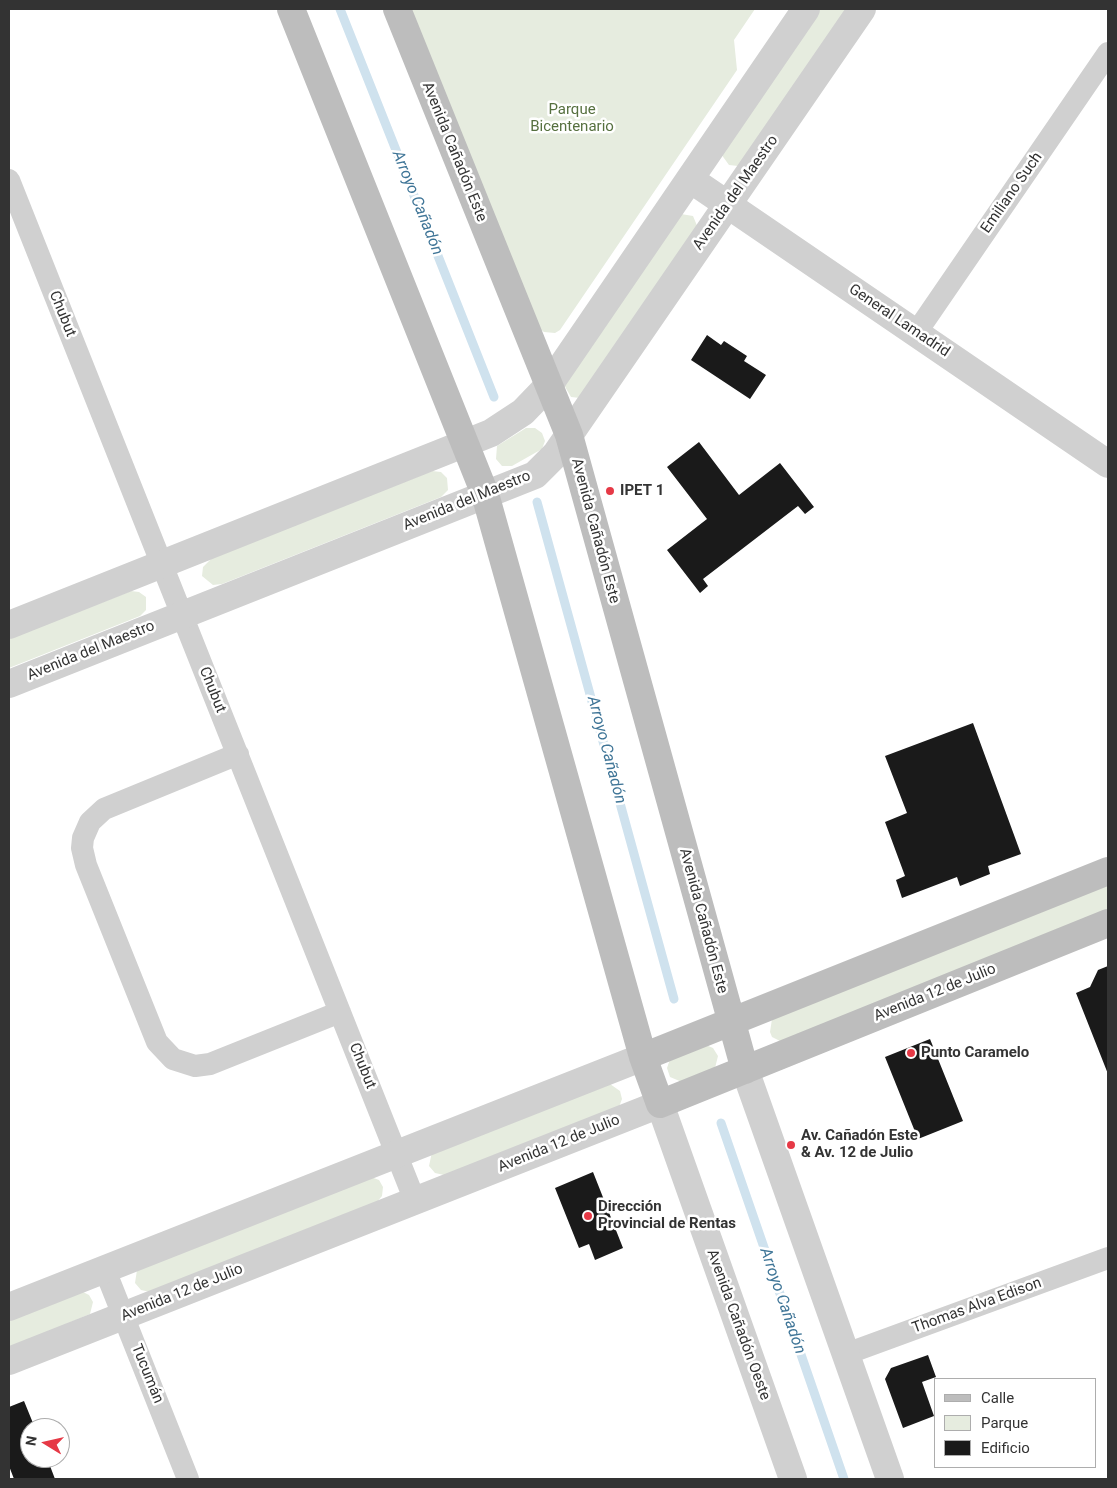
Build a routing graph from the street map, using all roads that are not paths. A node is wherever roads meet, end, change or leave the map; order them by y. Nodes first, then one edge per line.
1 (291, 9) edge
2 (397, 9) edge
3 (806, 9) edge
4 (862, 9) edge
5 (1108, 53) edge
6 (690, 179) junction
7 (9, 180) edge
8 (728, 205) junction
9 (916, 333) junction
10 (549, 385) junction
11 (569, 435) junction
12 (466, 443) junction
13 (1108, 464) edge
14 (484, 494) junction
15 (162, 564) junction
16 (182, 615) junction
17 (9, 625) edge
18 (9, 684) edge
19 (238, 754) junction
20 (1108, 871) edge
21 (1108, 923) edge
22 (340, 1012) junction
23 (731, 1022) junction
24 (643, 1057) junction
25 (745, 1070) junction
26 (660, 1104) junction
27 (397, 1154) junction
28 (415, 1200) junction
29 (1108, 1258) edge
30 (105, 1270) junction
31 (9, 1307) edge
32 (124, 1316) junction
33 (846, 1354) junction
34 (9, 1361) edge
35 (188, 1479) edge
36 (793, 1479) edge
37 (890, 1479) edge

1 - 12 main road
2 - 10 main road, Avenida Cañadón Este
3 - 6 street
4 - 8 street, Avenida del Maestro
5 - 9 street, Emiliano Such
6 - 8 street, General Lamadrid
6 - 10 street
7 - 15 street, Chubut
8 - 9 street, General Lamadrid
8 - 11 street, Avenida del Maestro
9 - 13 street, General Lamadrid
10 - 11 main road, Avenida Cañadón Este
10 - 12 street
11 - 14 street, Avenida del Maestro
11 - 23 main road, Avenida Cañadón Este
12 - 14 main road
12 - 15 street
14 - 16 street, Avenida del Maestro
14 - 24 main road
15 - 16 street, Chubut
15 - 17 street
16 - 18 street, Avenida del Maestro
16 - 19 street, Chubut
19 - 22 street, Chubut
19 - 22 street
20 - 23 main road
21 - 25 main road, Avenida 12 de Julio
22 - 27 street, Chubut
23 - 24 main road
23 - 25 main road, Avenida Cañadón Este
24 - 26 main road, Avenida Cañadón Oeste
24 - 27 street
25 - 26 main road, Avenida 12 de Julio
25 - 33 street
26 - 28 street, Avenida 12 de Julio
26 - 36 street, Avenida Cañadón Oeste
27 - 28 street, Chubut
27 - 30 street
28 - 32 street, Avenida 12 de Julio
29 - 33 street, Thomas Alva Edison
30 - 31 street
30 - 32 street, Tucumán
32 - 34 street, Avenida 12 de Julio
32 - 35 street, Tucumán
33 - 37 street

